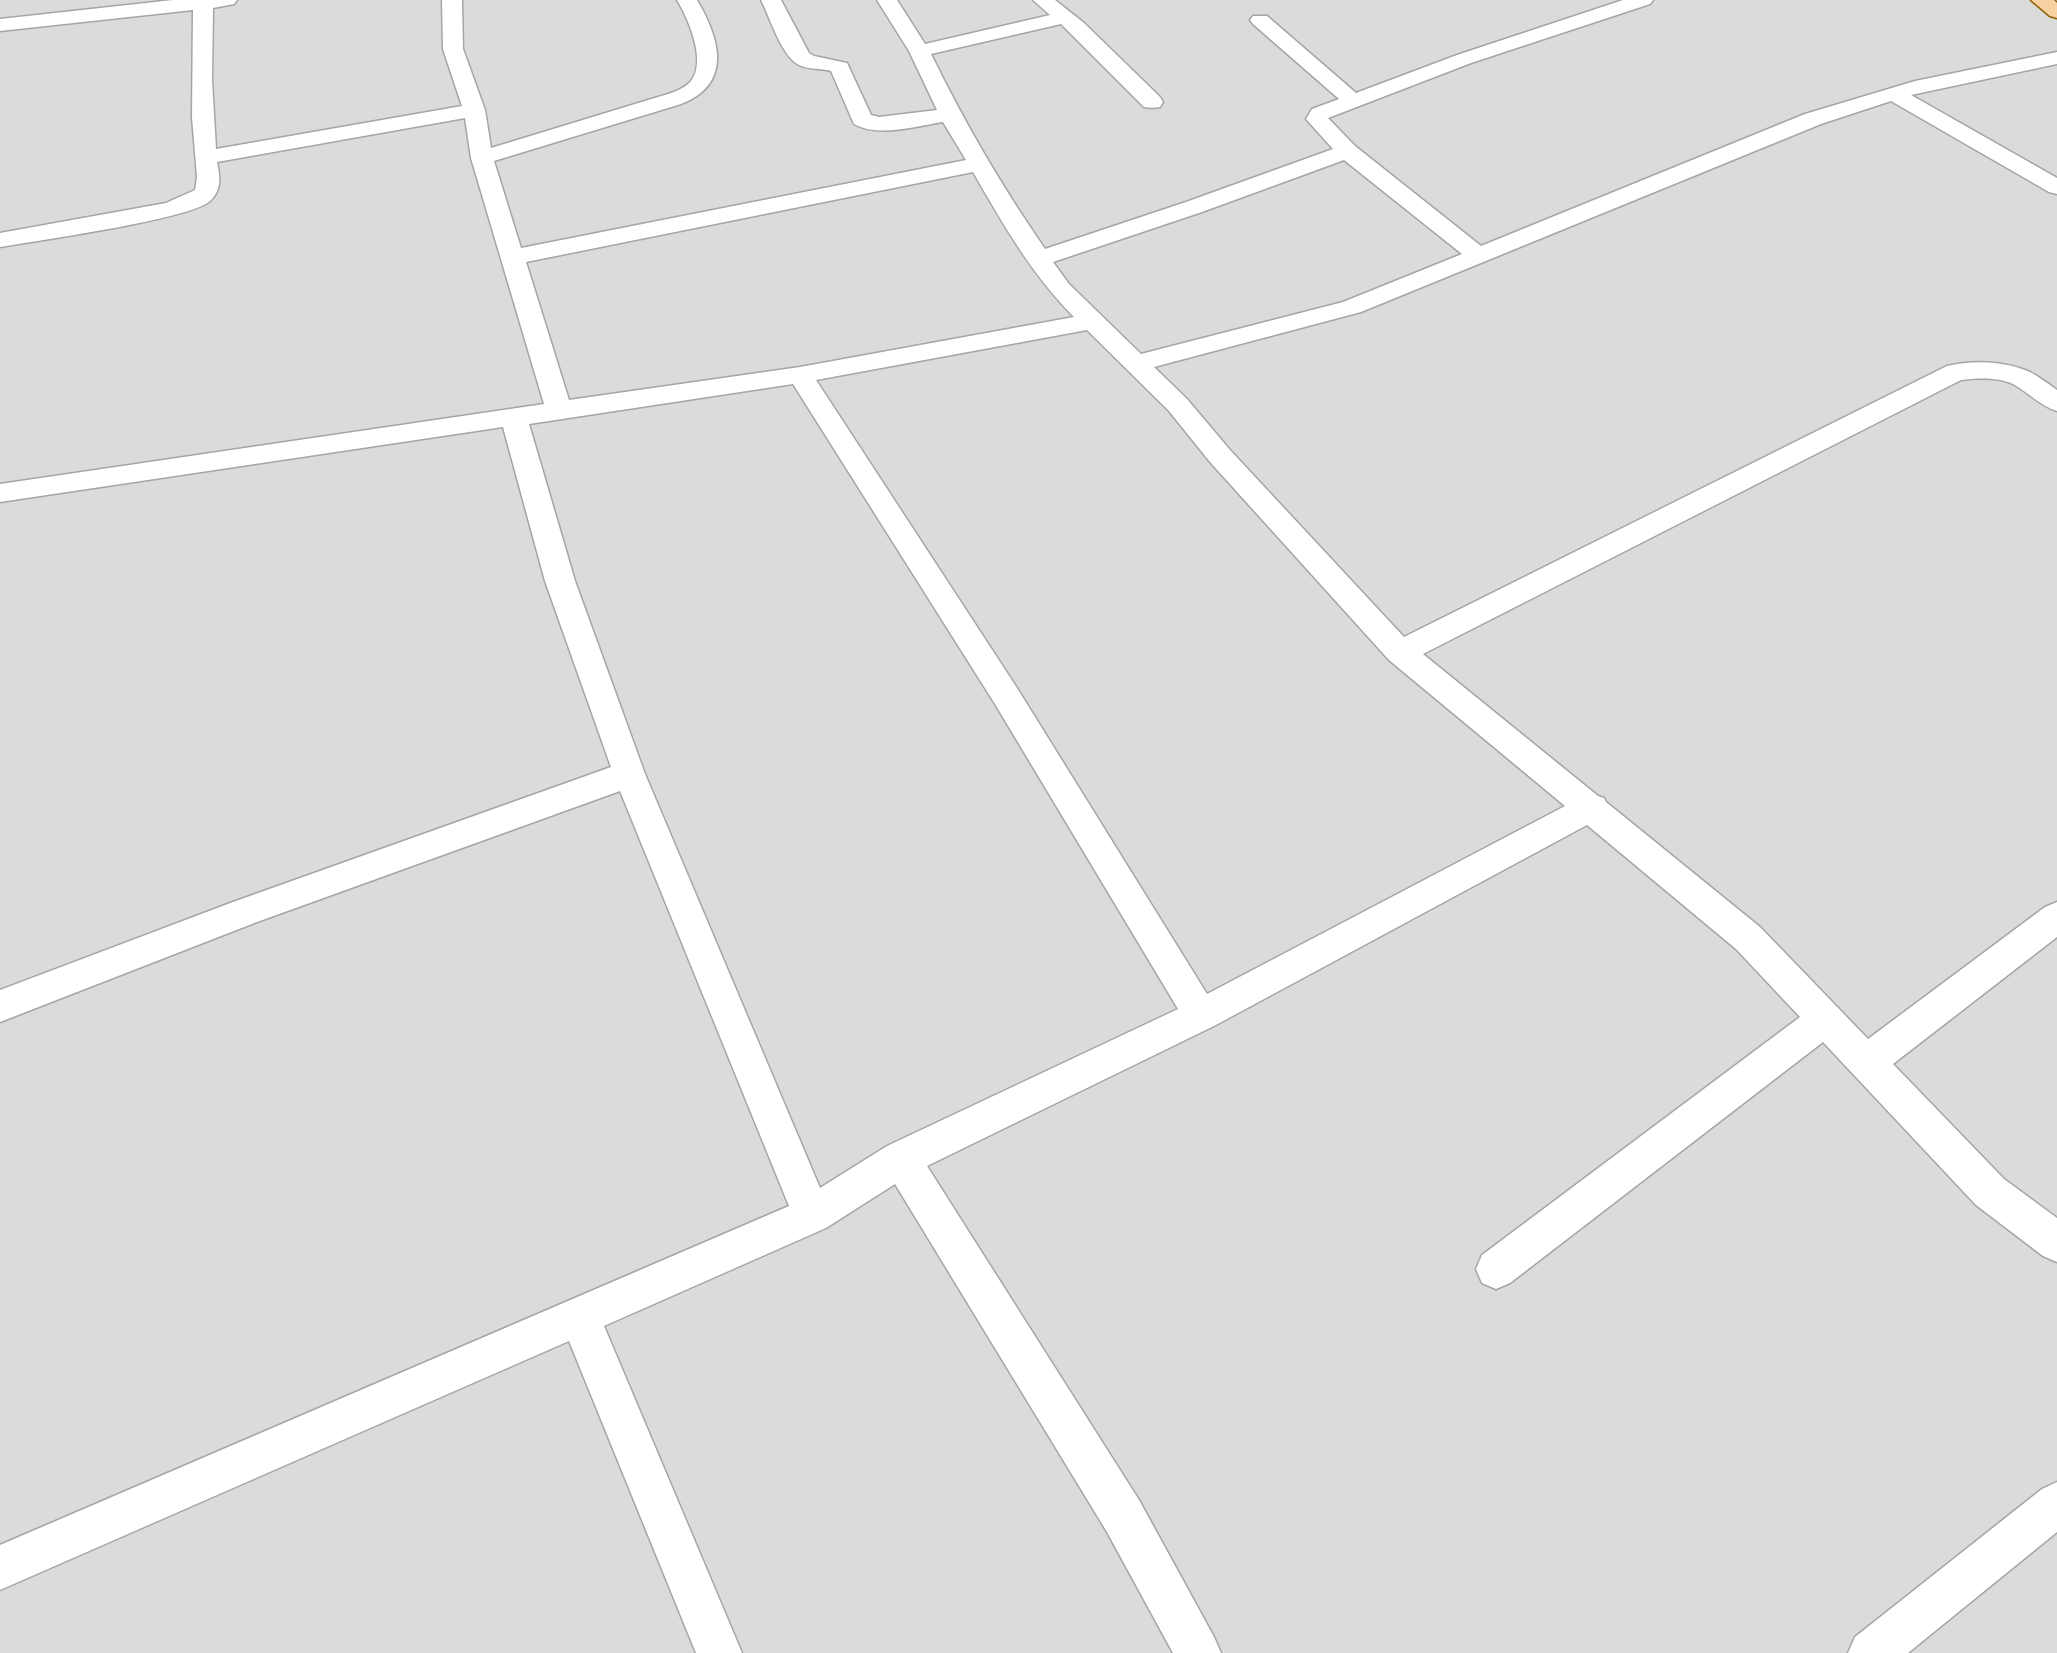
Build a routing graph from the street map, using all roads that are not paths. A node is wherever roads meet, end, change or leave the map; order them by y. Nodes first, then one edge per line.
1 (227, 0) edge
2 (452, 0) edge
3 (687, 0) edge
4 (771, 0) edge
5 (887, 0) edge
6 (1043, 0) edge
7 (1643, 0) edge
8 (2041, 0) edge
9 (203, 4) junction
10 (1601, 5) edge
11 (2057, 12) edge
12 (1063, 18) junction
13 (1260, 20) dead end
14 (0, 25) edge
15 (919, 51) junction
16 (2057, 58) edge
17 (1892, 93) junction
18 (1353, 101) junction
19 (1152, 102) dead end
20 (474, 110) junction
21 (950, 115) junction
22 (1347, 151) junction
23 (206, 158) junction
24 (482, 158) junction
25 (978, 164) junction
26 (2057, 187) edge
27 (0, 240) edge
28 (1478, 255) junction
29 (514, 257) junction
30 (1038, 259) junction
31 (1092, 321) junction
32 (1138, 363) junction
33 (800, 375) junction
34 (2057, 402) edge
35 (559, 410) junction
36 (514, 418) junction
37 (0, 493) edge
38 (1400, 652) junction
39 (629, 774) junction
40 (1592, 807) junction
41 (2057, 917) edge
42 (0, 1006) edge
43 (1201, 1015) junction
44 (1826, 1018) junction
45 (1868, 1062) junction
46 (901, 1159) junction
47 (812, 1215) junction
48 (2057, 1242) edge
49 (1496, 1269) dead end
50 (579, 1316) junction
51 (2057, 1504) edge
52 (0, 1568) edge
53 (719, 1653) edge
54 (1198, 1653) edge
55 (1871, 1653) edge

1 - 9 street
2 - 20 street
3 - 24 street
4 - 21 street
5 - 15 street
6 - 12 street
7 - 10 street
8 - 11 main road
9 - 14 street
9 - 23 street
10 - 18 street
12 - 15 street
12 - 19 street
13 - 18 street
15 - 21 street
16 - 17 street
17 - 26 street
17 - 28 street
18 - 22 street
20 - 23 street
20 - 24 street
21 - 25 street
22 - 28 street
22 - 30 street
23 - 27 street
24 - 29 street
25 - 29 street
25 - 30 street
28 - 32 street
29 - 35 street
30 - 31 street
31 - 32 street
31 - 33 street
32 - 38 street
33 - 35 street
33 - 43 street
34 - 38 street
35 - 36 street
36 - 37 street
36 - 39 street
38 - 40 street
39 - 42 street
39 - 47 street
40 - 43 street
40 - 44 street
41 - 45 street
43 - 46 street
44 - 45 street
44 - 49 street
45 - 48 street
46 - 47 street
46 - 54 street
47 - 50 street
50 - 52 street
50 - 53 street
51 - 55 street

